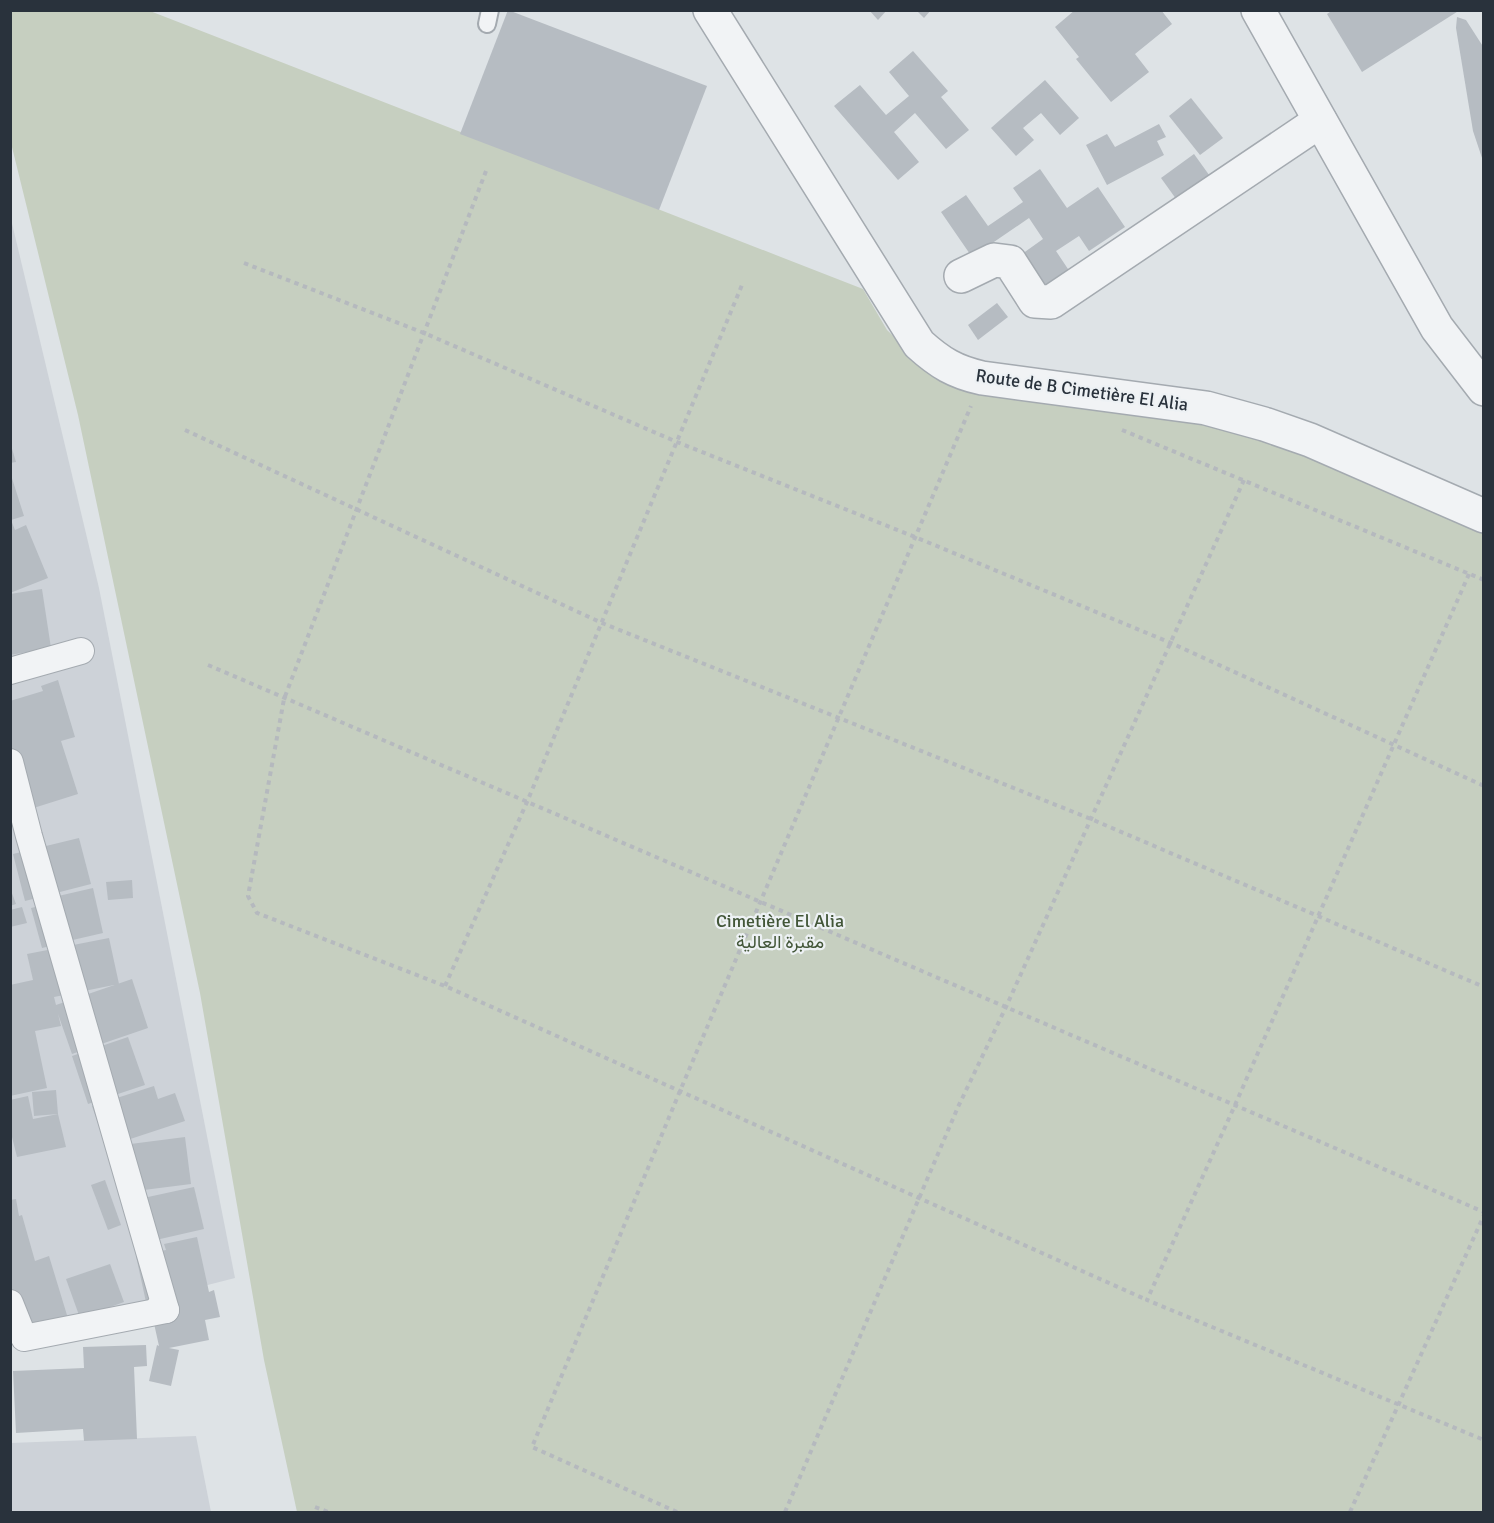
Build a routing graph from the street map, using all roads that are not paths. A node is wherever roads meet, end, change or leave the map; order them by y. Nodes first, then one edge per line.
1 (710, 10) edge
2 (1258, 10) edge
3 (1320, 121) junction
4 (961, 276) dead end
5 (1484, 389) edge
6 (1484, 516) edge
7 (81, 651) dead end
8 (10, 671) edge
9 (10, 762) edge
10 (20, 839) edge
11 (10, 1303) edge

1 - 6 street, Route de B Cimetière El Alia
2 - 3 street
3 - 4 street
3 - 5 street
7 - 8 street
9 - 10 street
10 - 11 street

